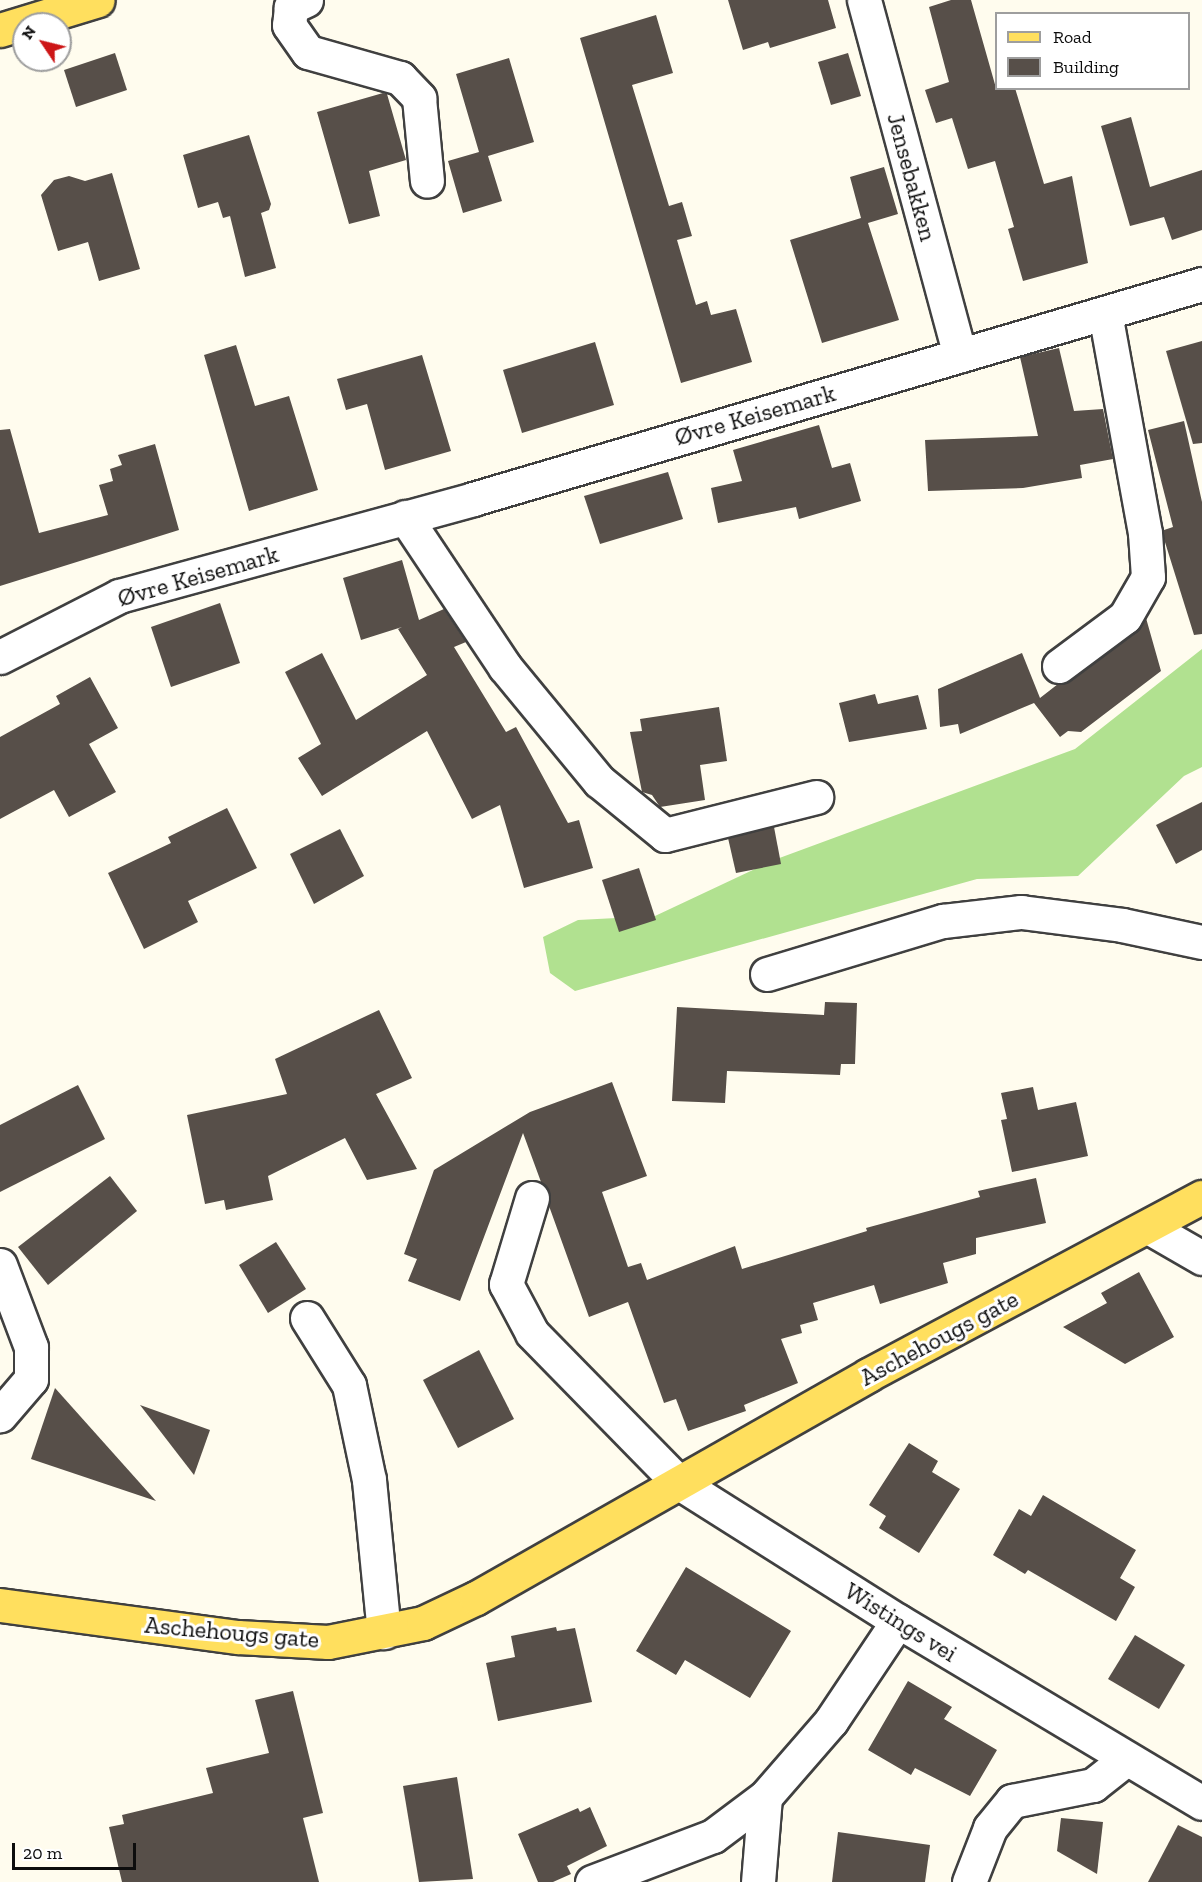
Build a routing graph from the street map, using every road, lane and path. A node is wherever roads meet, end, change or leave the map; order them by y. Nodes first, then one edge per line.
1 (98, 0) edge
2 (306, 0) edge
3 (864, 0) edge
4 (0, 30) edge
5 (427, 181) dead end
6 (1202, 284) edge
7 (1104, 313) junction
8 (960, 355) junction
9 (405, 517) junction
10 (0, 657) edge
11 (1059, 666) dead end
12 (816, 797) dead end
13 (1202, 942) edge
14 (767, 974) dead end
15 (1202, 1197) edge
16 (532, 1198) dead end
17 (1150, 1228) junction
18 (1202, 1258) edge
19 (0, 1265) edge
20 (307, 1318) dead end
21 (0, 1415) edge
22 (678, 1482) junction
23 (0, 1605) edge
24 (898, 1621) junction
25 (384, 1632) junction
26 (1126, 1760) junction
27 (765, 1797) junction
28 (1202, 1803) edge
29 (592, 1882) edge
30 (758, 1882) edge
31 (969, 1882) edge

1 - 4 main road
2 - 5 street
3 - 8 street, Jensebakken
6 - 7 street, Øvre Keisemark
7 - 8 street, Øvre Keisemark
7 - 11 street
8 - 9 street, Øvre Keisemark
9 - 10 street, Øvre Keisemark
9 - 12 street
13 - 14 street
15 - 17 main road, Aschehougs gate
16 - 22 street
17 - 18 street
17 - 22 main road, Aschehougs gate
19 - 21 street
20 - 25 street
22 - 24 street, Wistings vei
22 - 25 main road, Aschehougs gate
23 - 25 main road, Aschehougs gate
24 - 26 street, Wistings vei
24 - 27 street
26 - 28 street, Wistings vei
26 - 31 street
27 - 29 street
27 - 30 street

